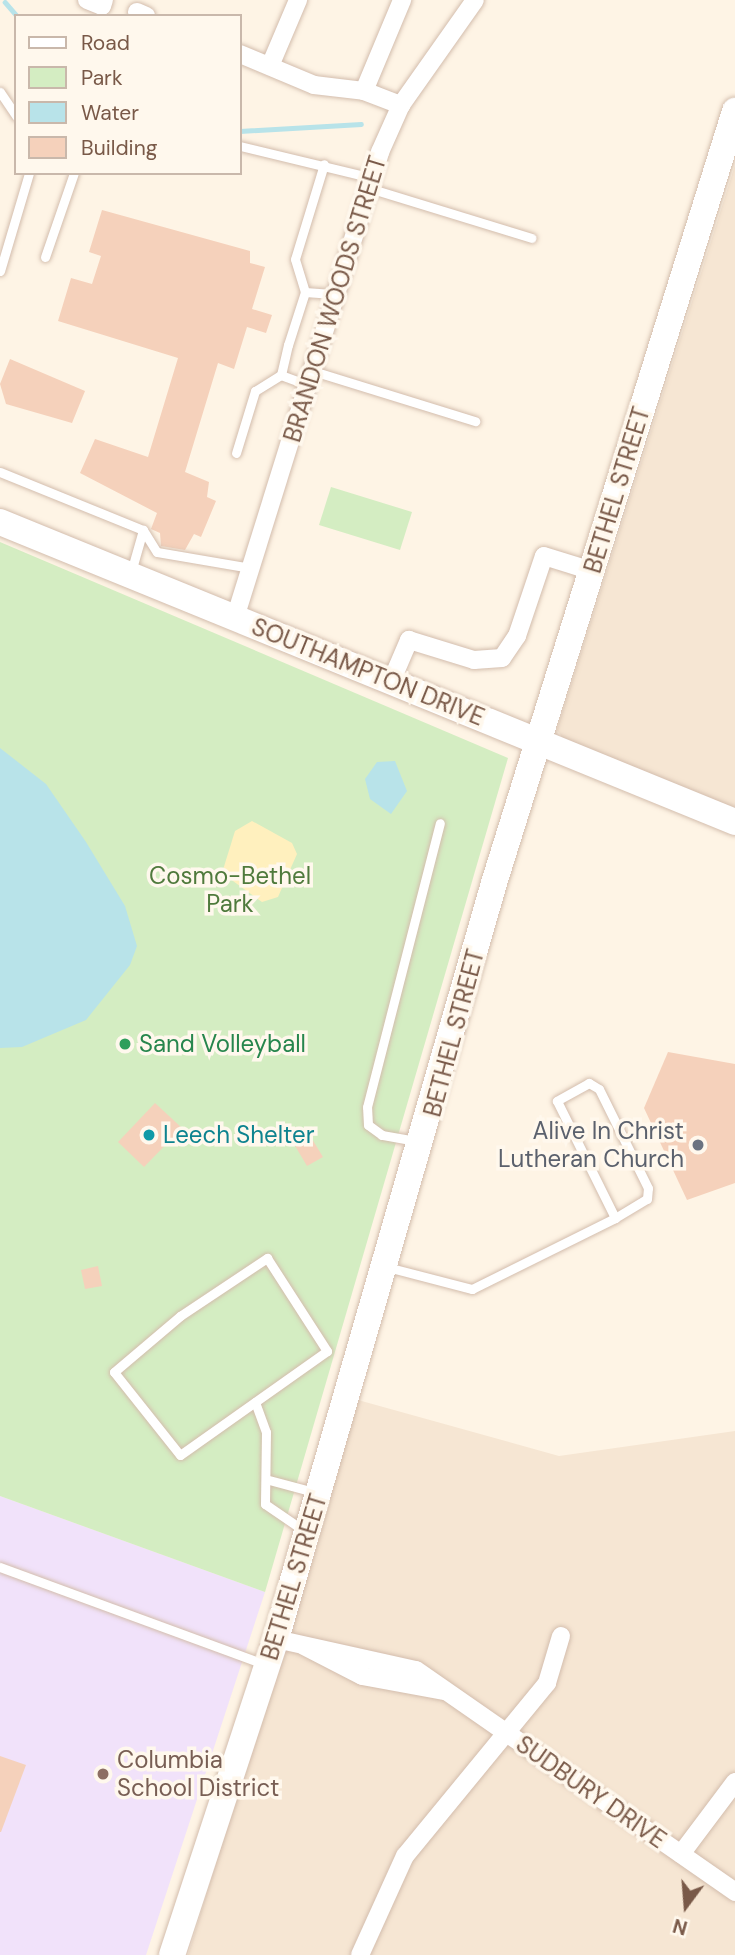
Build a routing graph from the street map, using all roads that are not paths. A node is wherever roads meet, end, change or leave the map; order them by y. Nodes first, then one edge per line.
1 (87, 0) edge
2 (104, 0) edge
3 (298, 0) edge
4 (402, 0) edge
5 (475, 0) edge
6 (242, 55) edge
7 (270, 66) junction
8 (364, 91) junction
9 (0, 92) edge
10 (401, 105) junction
11 (735, 112) edge
12 (14, 114) edge
13 (242, 146) edge
14 (324, 164) junction
15 (28, 175) edge
16 (73, 175) edge
17 (371, 183) junction
18 (532, 238) dead end
19 (44, 257) dead end
20 (0, 271) edge
21 (305, 292) junction
22 (336, 294) junction
23 (281, 375) junction
24 (310, 378) junction
25 (475, 422) dead end
26 (236, 453) dead end
27 (0, 471) edge
28 (0, 522) edge
29 (144, 530) junction
30 (251, 568) junction
31 (592, 571) junction
32 (130, 575) junction
33 (235, 618) junction
34 (391, 682) junction
35 (540, 743) junction
36 (735, 822) edge
37 (440, 823) dead end
38 (424, 1142) junction
39 (615, 1218) junction
40 (386, 1266) junction
41 (255, 1402) junction
42 (269, 1480) junction
43 (319, 1493) junction
44 (307, 1534) junction
45 (0, 1567) edge
46 (561, 1636) dead end
47 (276, 1639) junction
48 (267, 1665) junction
49 (509, 1734) junction
50 (735, 1782) edge
51 (681, 1854) junction
52 (735, 1892) edge
53 (172, 1955) edge
54 (360, 1955) edge

1 - 2 street
3 - 7 street
4 - 8 street
5 - 10 street, BRANDON WOODS STREET
6 - 7 street
7 - 8 street
8 - 10 street
9 - 12 lane
10 - 17 street, BRANDON WOODS STREET
11 - 31 street, BETHEL STREET
13 - 14 lane
14 - 17 lane
14 - 21 lane
15 - 20 lane
16 - 19 lane
17 - 18 lane
17 - 22 street, BRANDON WOODS STREET
21 - 22 lane
21 - 23 lane
22 - 24 street, BRANDON WOODS STREET
23 - 24 lane
23 - 26 lane
24 - 25 lane
24 - 30 street, BRANDON WOODS STREET
27 - 29 lane
28 - 32 street, SOUTHAMPTON DRIVE
29 - 30 lane
29 - 32 lane
30 - 33 street, BRANDON WOODS STREET
31 - 34 street
31 - 35 street, BETHEL STREET
32 - 33 street, SOUTHAMPTON DRIVE
33 - 34 street, SOUTHAMPTON DRIVE
34 - 35 street, SOUTHAMPTON DRIVE
35 - 36 street, SOUTHAMPTON DRIVE
35 - 38 street, BETHEL STREET
37 - 38 lane
38 - 40 street, BETHEL STREET
39 - 39 lane
39 - 40 lane
40 - 43 street, BETHEL STREET
41 - 41 lane
41 - 42 lane
42 - 43 lane
42 - 44 lane
43 - 44 street, BETHEL STREET
44 - 47 street, BETHEL STREET
45 - 48 lane
46 - 49 street
47 - 48 street, BETHEL STREET
47 - 49 street, SUDBURY DRIVE
48 - 53 street, BETHEL STREET
49 - 51 street, SUDBURY DRIVE
49 - 54 street
50 - 51 street
51 - 52 street, SUDBURY DRIVE

